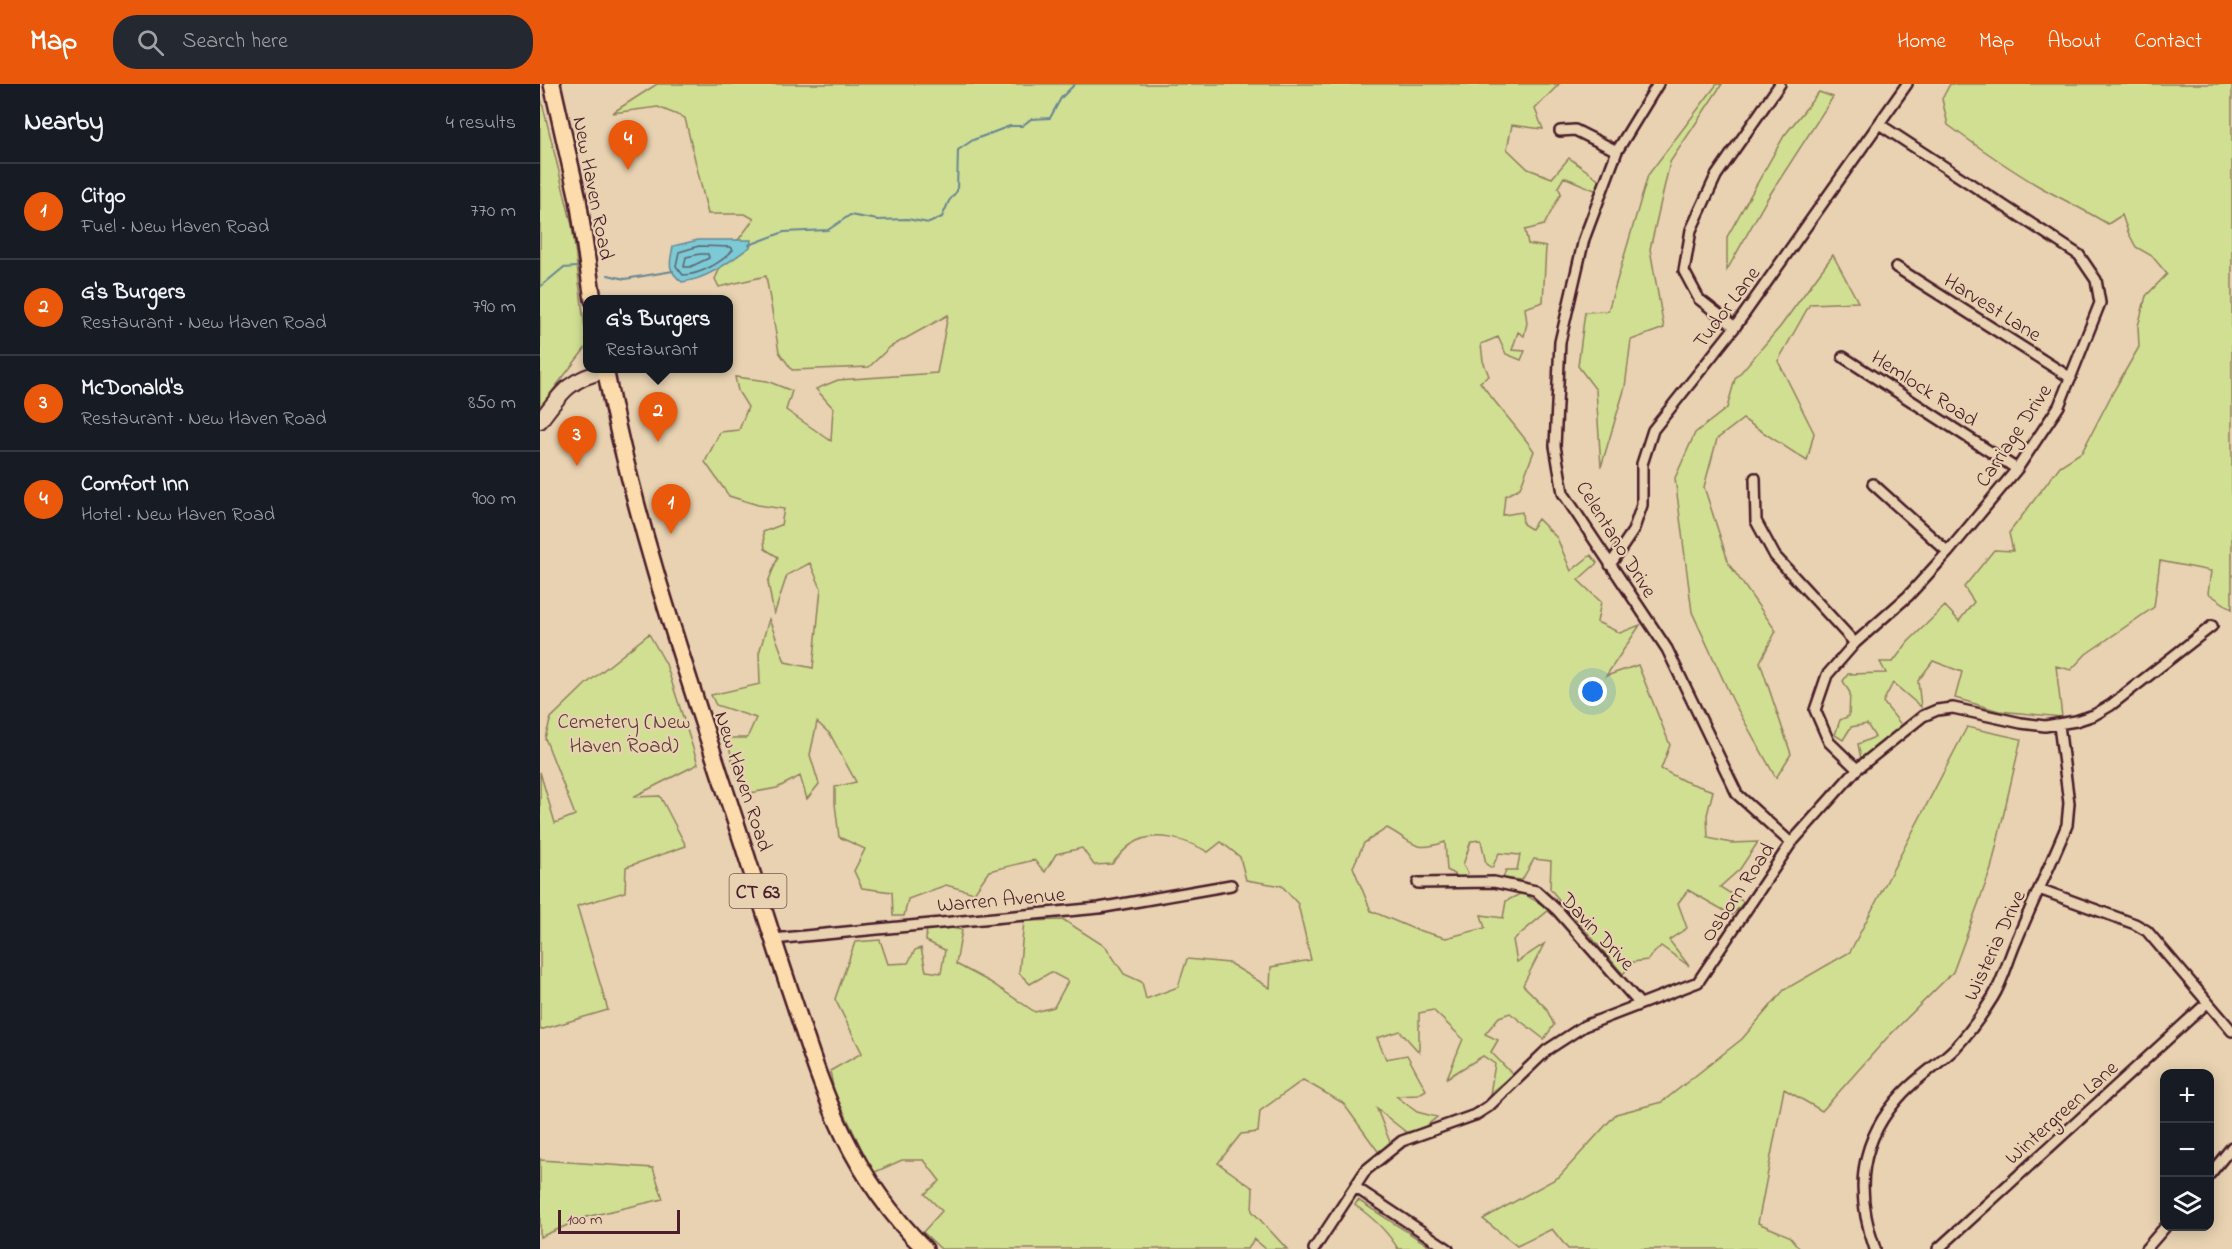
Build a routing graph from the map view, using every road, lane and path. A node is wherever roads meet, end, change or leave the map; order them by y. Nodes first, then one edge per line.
1 (552, 84) edge
2 (1658, 84) edge
3 (1780, 84) edge
4 (1907, 84) edge
5 (1878, 124) junction
6 (1560, 132) dead end
7 (1617, 151) junction
8 (1896, 267) dead end
9 (592, 295) edge
10 (1735, 327) junction
11 (1843, 357) dead end
12 (594, 373) edge
13 (606, 373) edge
14 (2071, 378) junction
15 (540, 422) edge
16 (2018, 469) junction
17 (1755, 478) dead end
18 (1873, 484) dead end
19 (1948, 552) junction
20 (1610, 565) junction
21 (2212, 626) dead end
22 (1855, 643) junction
23 (2059, 725) junction
24 (1857, 769) junction
25 (1791, 843) junction
26 (1418, 883) dead end
27 (1231, 885) dead end
28 (2039, 890) junction
29 (773, 939) junction
30 (2207, 1003) junction
31 (1640, 1004) junction
32 (2232, 1031) edge
33 (2232, 1147) edge
34 (2214, 1169) edge
35 (1355, 1187) junction
36 (2162, 1231) edge
37 (925, 1249) edge
38 (1314, 1249) edge
39 (1448, 1249) edge
40 (1875, 1249) edge
41 (1938, 1249) edge
42 (2146, 1249) edge

1 - 9 main road, New Haven Road
2 - 7 street, Celentano Drive
3 - 10 street
4 - 5 street, Tudor Lane
5 - 10 street, Tudor Lane
5 - 14 street, Carriage Drive
6 - 7 street
7 - 20 street, Celentano Drive
8 - 14 street, Harvest Lane
10 - 20 street, Tudor Lane
11 - 16 street, Hemlock Road
12 - 15 street
13 - 29 main road, New Haven Road / CT 63
14 - 16 street, Carriage Drive
16 - 19 street, Carriage Drive
17 - 22 street
18 - 19 street
19 - 22 street, Carriage Drive
20 - 25 street, Celentano Drive
21 - 23 street, Osborn Road
22 - 24 street, Carriage Drive
23 - 24 street, Osborn Road
23 - 28 street, Wisteria Drive
24 - 25 street, Osborn Road
25 - 31 street, Osborn Road
26 - 31 street, Davin Drive
27 - 29 street, Warren Avenue
28 - 30 street
28 - 40 street, Wisteria Drive
29 - 37 main road, New Haven Road / CT 63
30 - 32 street
30 - 41 street, Wintergreen Lane
31 - 35 street, Osborn Road
33 - 34 street
35 - 38 street, Osborn Road
35 - 39 street
36 - 42 street

